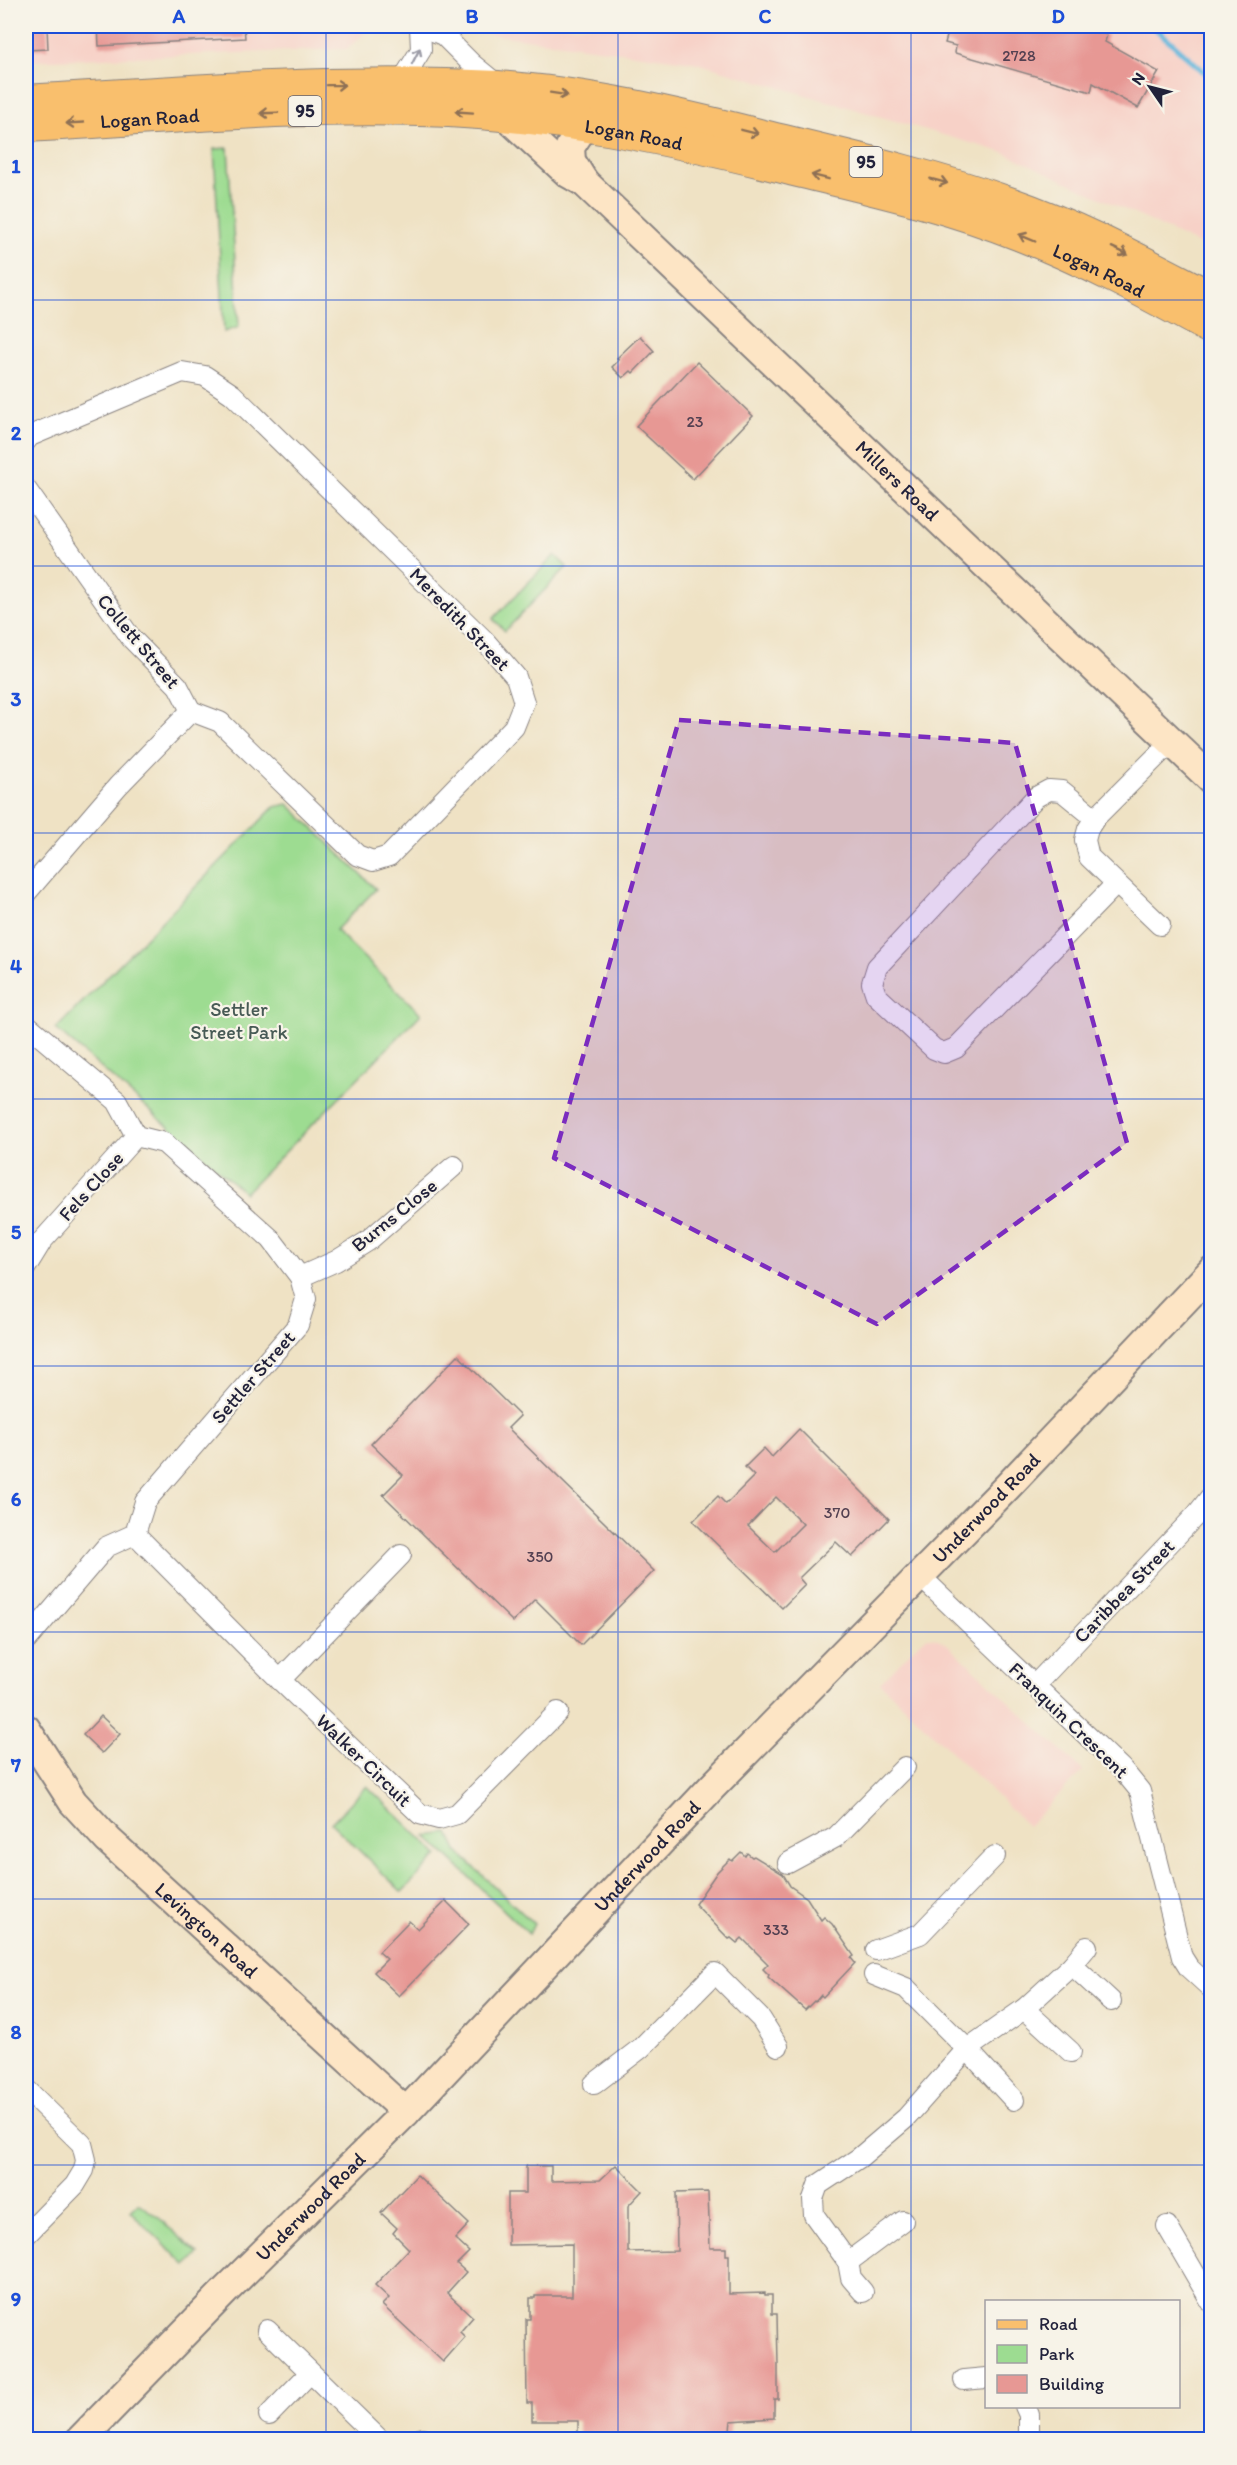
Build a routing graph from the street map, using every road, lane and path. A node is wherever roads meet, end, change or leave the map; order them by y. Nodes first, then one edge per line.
1 (421, 26) edge
2 (400, 84) junction
3 (26, 101) edge
4 (502, 101) junction
5 (585, 124) junction
6 (26, 126) edge
7 (584, 182) junction
8 (1212, 298) edge
9 (1212, 329) edge
10 (26, 441) edge
11 (26, 489) edge
12 (191, 711) junction
13 (1172, 741) junction
14 (1212, 780) edge
15 (1095, 818) junction
16 (1116, 884) junction
17 (26, 893) edge
18 (1160, 925) dead end
19 (26, 1024) edge
20 (136, 1136) junction
21 (454, 1166) dead end
22 (26, 1267) edge
23 (1212, 1271) edge
24 (300, 1277) junction
25 (1212, 1495) edge
26 (135, 1534) junction
27 (401, 1555) dead end
28 (920, 1576) junction
29 (26, 1641) edge
30 (280, 1680) junction
31 (1035, 1685) junction
32 (558, 1712) dead end
33 (26, 1729) edge
34 (905, 1767) dead end
35 (995, 1856) dead end
36 (789, 1863) dead end
37 (1087, 1947) dead end
38 (876, 1950) dead end
39 (1072, 1965) junction
40 (874, 1975) dead end
41 (1212, 1989) edge
42 (1111, 2001) dead end
43 (1024, 2009) junction
44 (778, 2046) dead end
45 (967, 2049) junction
46 (1071, 2052) dead end
47 (594, 2084) dead end
48 (26, 2089) edge
49 (1014, 2100) dead end
50 (406, 2112) junction
51 (903, 2221) dead end
52 (1167, 2226) dead end
53 (26, 2235) edge
54 (848, 2262) junction
55 (863, 2292) dead end
56 (1212, 2303) edge
57 (267, 2330) dead end
58 (310, 2373) junction
59 (985, 2378) edge
60 (964, 2380) dead end
61 (1026, 2408) edge
62 (268, 2415) dead end
63 (80, 2439) edge
64 (380, 2439) edge
65 (1029, 2439) edge

2 -> 1 street
1 - 4 street
3 -> 2 main road, Logan Road / 95
2 - 4 main road, Logan Road / 95
4 - 5 main road, Logan Road / 95
4 -> 6 main road, Logan Road / 95
4 - 7 main road, Millers Road
4 -> 8 main road, Logan Road / 95
5 - 7 main road, Millers Road
9 -> 5 main road, Logan Road / 95
7 - 13 main road, Millers Road
10 - 12 street, Meredith Street
11 - 12 street, Collett Street
12 - 17 street
13 - 14 main road, Millers Road
13 - 15 street
15 - 16 street
15 - 16 street
16 - 18 street
19 - 20 street
20 - 22 street, Fels Close
20 - 24 street, Settler Street
21 - 24 street, Burns Close
23 - 28 main road, Underwood Road
24 - 26 street, Settler Street
25 - 31 street, Caribbea Street
26 - 29 street
26 - 30 street, Walker Circuit
27 - 30 street
28 - 31 street, Franquin Crescent
28 - 50 main road, Underwood Road
30 - 32 street, Walker Circuit
31 - 41 street, Franquin Crescent
33 - 50 main road, Levington Road
34 - 36 street
35 - 38 street
37 - 39 street
39 - 42 street
39 - 43 street
40 - 45 street
43 - 45 street
43 - 46 street
44 - 47 street
45 - 49 street
45 - 54 street
48 - 53 street
50 - 63 main road, Underwood Road
51 - 54 street
52 - 56 street
54 - 55 street
57 - 58 street
58 - 62 street
58 - 64 street
59 - 60 street
61 - 65 street

